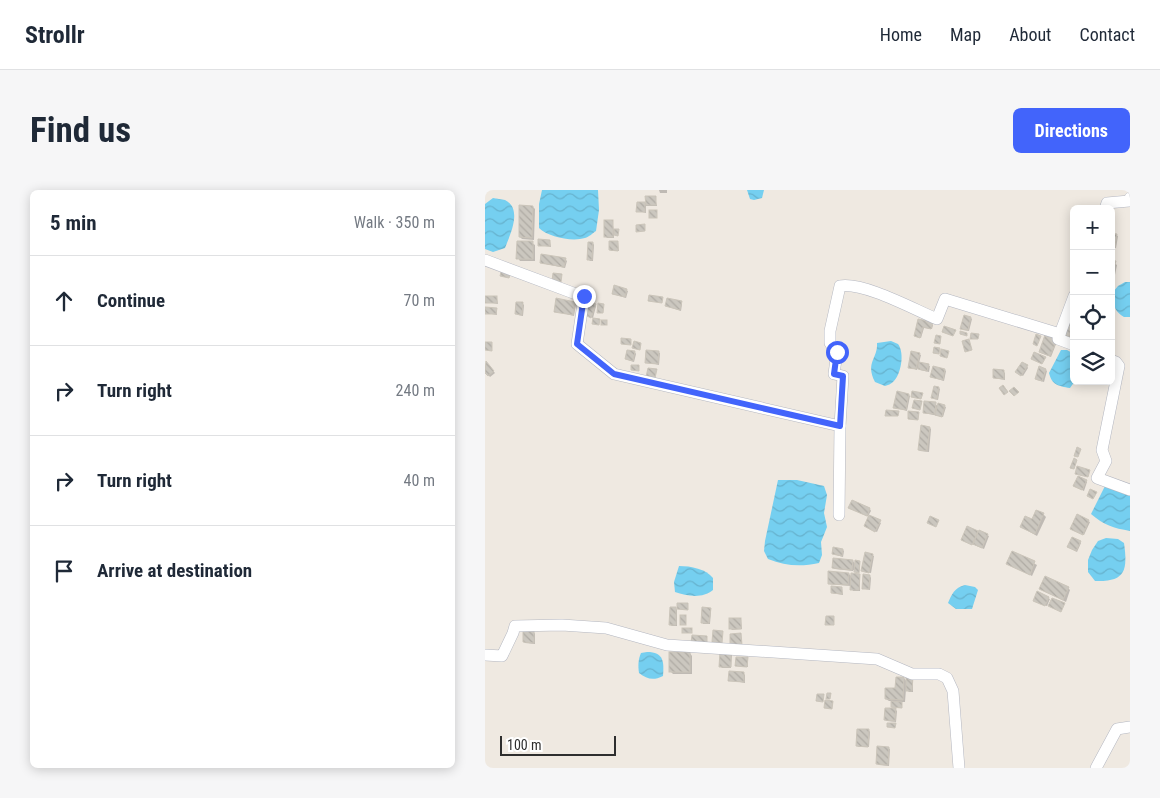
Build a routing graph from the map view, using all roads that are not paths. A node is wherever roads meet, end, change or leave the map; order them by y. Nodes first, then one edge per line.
1 (1130, 198) edge
2 (1106, 205) edge
3 (485, 260) edge
4 (1070, 307) edge
5 (1060, 334) junction
6 (1070, 344) edge
7 (1115, 362) edge
8 (840, 426) junction
9 (1130, 490) edge
10 (839, 515) dead end
11 (485, 655) edge
12 (1130, 726) edge
13 (959, 768) edge
14 (1096, 768) edge

1 - 2 street
3 - 8 street
4 - 5 street
5 - 6 street
5 - 8 street
7 - 9 street
8 - 10 street
11 - 13 street
12 - 14 street

